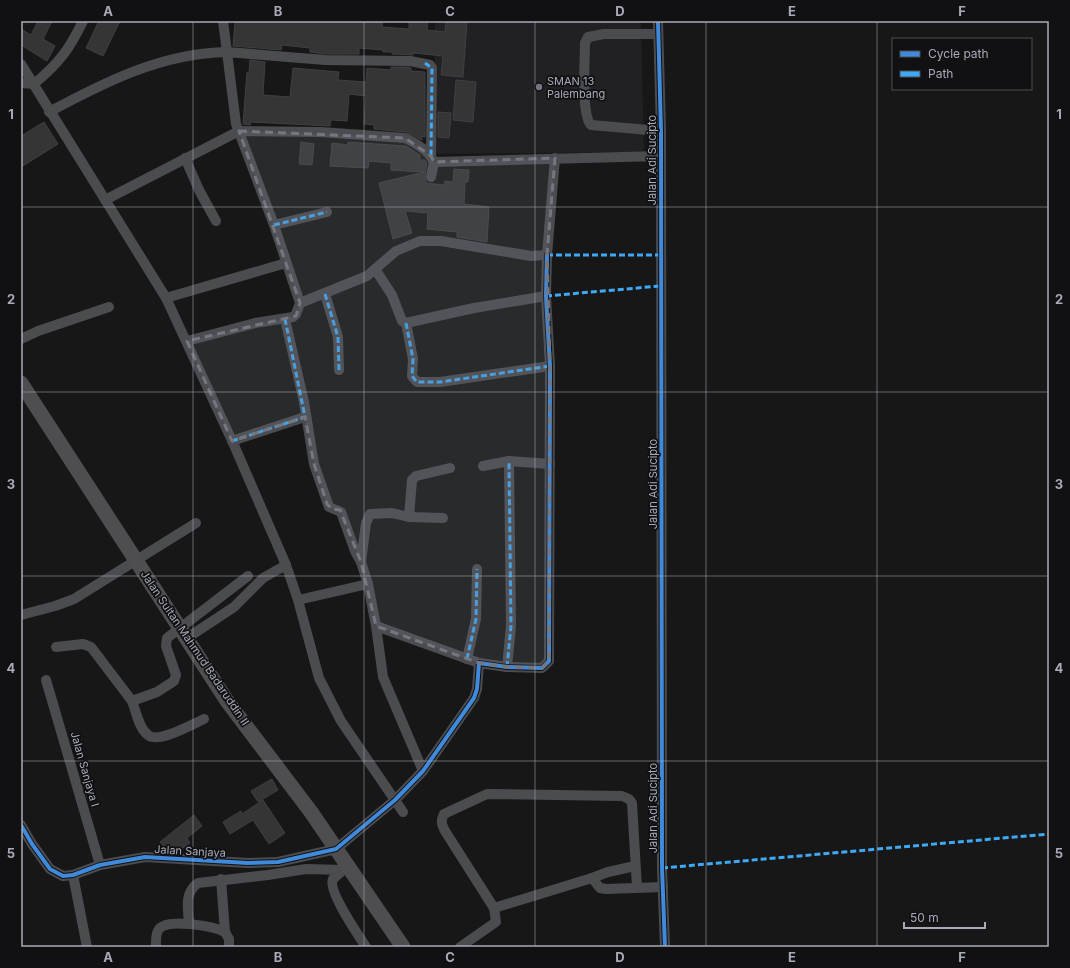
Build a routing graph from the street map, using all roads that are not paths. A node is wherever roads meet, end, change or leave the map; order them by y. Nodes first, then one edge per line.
1 (83, 21) edge
2 (223, 21) edge
3 (658, 21) edge
4 (658, 34) junction
5 (226, 52) junction
6 (21, 64) edge
7 (21, 83) edge
8 (34, 84) junction
9 (49, 112) junction
10 (239, 131) junction
11 (661, 131) junction
12 (661, 156) junction
13 (185, 158) junction
14 (555, 158) junction
15 (432, 159) junction
16 (431, 177) dead end
17 (105, 200) junction
18 (327, 212) dead end
19 (216, 221) dead end
20 (274, 225) junction
21 (547, 255) junction
22 (286, 263) junction
23 (375, 269) junction
24 (325, 294) junction
25 (546, 296) junction
26 (166, 298) junction
27 (300, 303) junction
28 (109, 307) dead end
29 (285, 319) junction
30 (406, 323) junction
31 (21, 339) edge
32 (187, 341) junction
33 (550, 366) junction
34 (339, 370) dead end
35 (21, 383) edge
36 (305, 417) junction
37 (232, 441) junction
38 (509, 461) junction
39 (550, 464) junction
40 (483, 466) dead end
41 (450, 468) dead end
42 (409, 517) junction
43 (443, 518) dead end
44 (196, 523) dead end
45 (137, 561) junction
46 (361, 562) junction
47 (286, 565) junction
48 (478, 569) dead end
49 (248, 576) dead end
50 (368, 584) junction
51 (298, 600) junction
52 (21, 615) edge
53 (376, 626) junction
54 (184, 633) junction
55 (56, 647) dead end
56 (467, 658) junction
57 (480, 663) junction
58 (507, 667) junction
59 (46, 680) dead end
60 (132, 701) junction
61 (204, 719) dead end
62 (423, 771) junction
63 (395, 800) junction
64 (403, 812) dead end
65 (21, 825) edge
66 (336, 849) junction
67 (100, 865) junction
68 (635, 866) junction
69 (346, 869) junction
70 (73, 875) junction
71 (592, 878) junction
72 (221, 879) junction
73 (637, 887) junction
74 (663, 887) junction
75 (494, 908) junction
76 (189, 924) junction
77 (225, 932) junction
78 (87, 947) edge
79 (156, 947) edge
80 (229, 947) edge
81 (366, 947) edge
82 (404, 947) edge
83 (460, 947) edge
84 (665, 947) edge

1 - 8 street
2 - 5 street
3 - 4 street, Jalan Adi Sucipto
4 - 11 street, Jalan Adi Sucipto
4 - 11 street
5 - 9 street
5 - 10 street
5 - 15 street
6 - 8 street
7 - 8 street
8 - 9 street
9 - 17 street
10 - 13 street
10 - 15 street
10 - 20 street
11 - 12 street, Jalan Adi Sucipto
12 - 14 street
12 - 74 street, Jalan Adi Sucipto
13 - 17 street
13 - 19 street
14 - 15 street
14 - 21 street
15 - 16 street
17 - 26 street
18 - 20 street
20 - 22 street
21 - 23 street
21 - 25 street
22 - 26 street
22 - 27 street
23 - 24 street
23 - 30 street
24 - 27 street
24 - 34 street
25 - 30 street
25 - 33 street
26 - 32 street
27 - 29 street
28 - 31 street
29 - 32 street
29 - 36 street
30 - 33 street
32 - 37 street
33 - 39 street
35 - 45 highway, Jalan Sultan Mahmud Badaruddin II
36 - 37 street
36 - 46 street
37 - 47 street
38 - 39 street
38 - 40 street
38 - 58 street
39 - 58 street
41 - 42 street
42 - 43 street
42 - 46 street
44 - 45 street
45 - 52 street
45 - 54 highway, Jalan Sultan Mahmud Badaruddin II
46 - 50 street
47 - 51 street
47 - 54 street
48 - 56 street
49 - 54 street
50 - 51 street
50 - 53 street
51 - 63 street
53 - 56 street
53 - 62 street
54 - 60 street
54 - 66 highway, Jalan Sultan Mahmud Badaruddin II
55 - 60 street
56 - 57 street
57 - 58 street
57 - 62 street
59 - 67 street, Jalan Sanjaya I
60 - 61 street
62 - 63 street
63 - 64 street
63 - 66 street
65 - 70 street
66 - 67 street, Jalan Sanjaya
66 - 69 highway, Jalan Sultan Mahmud Badaruddin II
67 - 70 street, Jalan Sanjaya
68 - 71 street
68 - 73 street
68 - 75 street
69 - 72 street
69 - 81 street
69 - 82 highway, Jalan Sultan Mahmud Badaruddin II
70 - 78 street
71 - 73 street
71 - 75 street
72 - 76 street
72 - 77 street
73 - 74 street
74 - 84 street, Jalan Adi Sucipto
75 - 83 street
76 - 77 street
76 - 79 street
77 - 80 street

